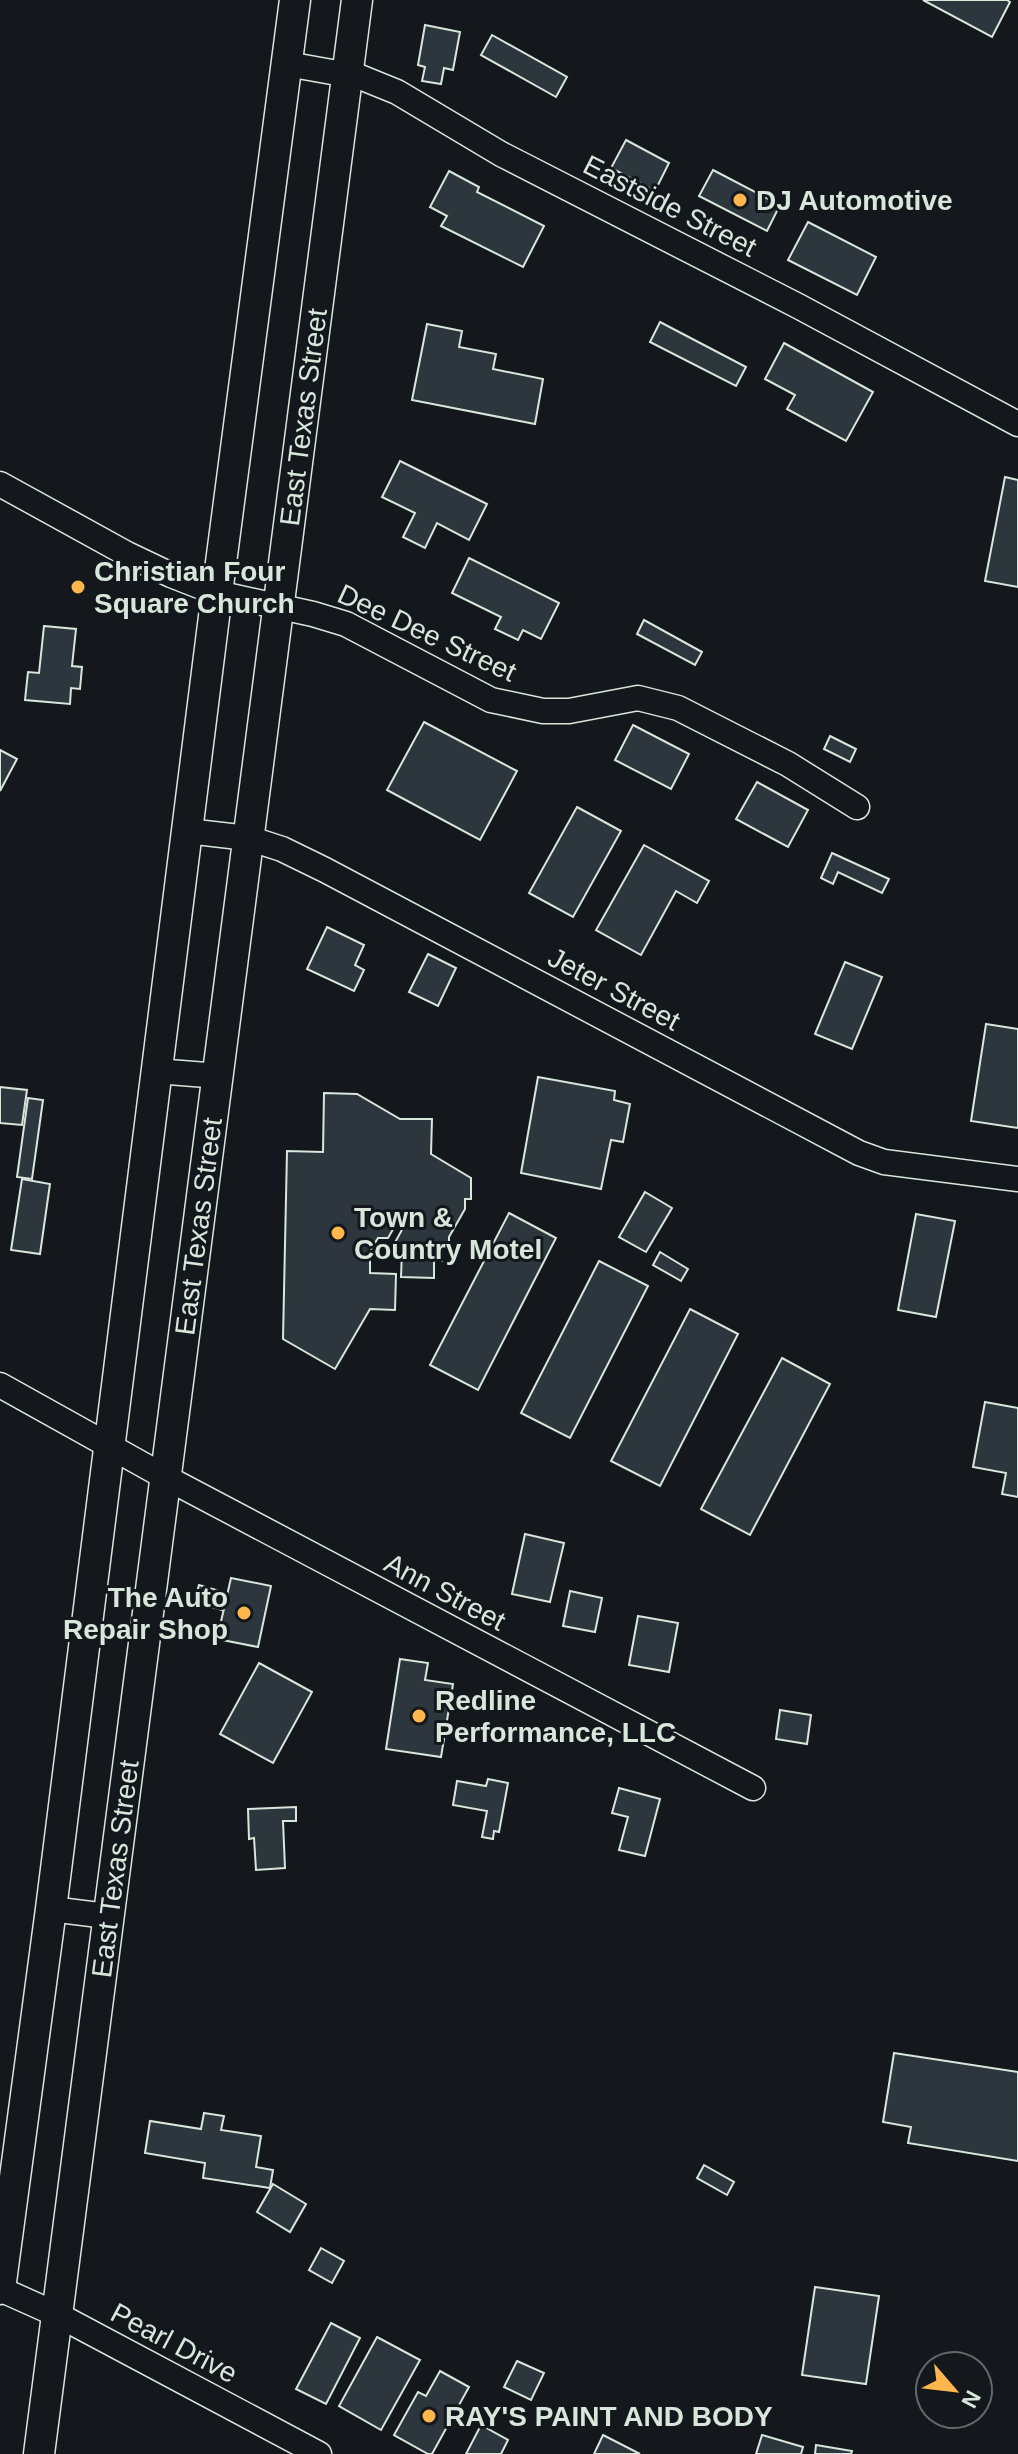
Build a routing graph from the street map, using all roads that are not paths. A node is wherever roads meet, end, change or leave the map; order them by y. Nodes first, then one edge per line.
1 (295, 0) edge
2 (357, 0) edge
3 (287, 64) junction
4 (347, 74) junction
5 (1018, 424) edge
6 (0, 484) edge
7 (217, 593) junction
8 (279, 607) junction
9 (857, 807) dead end
10 (187, 831) junction
11 (248, 838) junction
12 (156, 1071) junction
13 (219, 1076) junction
14 (1018, 1179) edge
15 (0, 1385) edge
16 (109, 1446) junction
17 (165, 1477) junction
18 (753, 1788) dead end
19 (51, 1909) junction
20 (107, 1916) junction
21 (0, 2289) edge
22 (58, 2315) junction
23 (39, 2454) edge
24 (319, 2454) edge

1 - 3 main road, East Texas Street
2 - 4 main road, East Texas Street
3 - 4 street, Eastside Street
3 - 7 main road, East Texas Street
4 - 5 street, Eastside Street
4 - 8 main road, East Texas Street
6 - 7 street, Dee Dee Street
7 - 8 street, Dee Dee Street
7 - 10 main road, East Texas Street
8 - 9 street, Dee Dee Street
8 - 11 main road, East Texas Street
10 - 11 street, Jeter Street
10 - 12 main road, East Texas Street
11 - 13 main road, East Texas Street
11 - 14 street, Jeter Street
12 - 13 street
12 - 16 main road, East Texas Street
13 - 17 main road, East Texas Street
15 - 16 street, Ann Street
16 - 17 street, Ann Street
16 - 19 main road, East Texas Street
17 - 18 street, Ann Street
17 - 20 main road, East Texas Street
19 - 20 street
19 - 21 main road, East Texas Street
20 - 22 main road, East Texas Street
21 - 22 street, Pearl Drive
22 - 23 main road, East Texas Street
22 - 24 street, Pearl Drive

